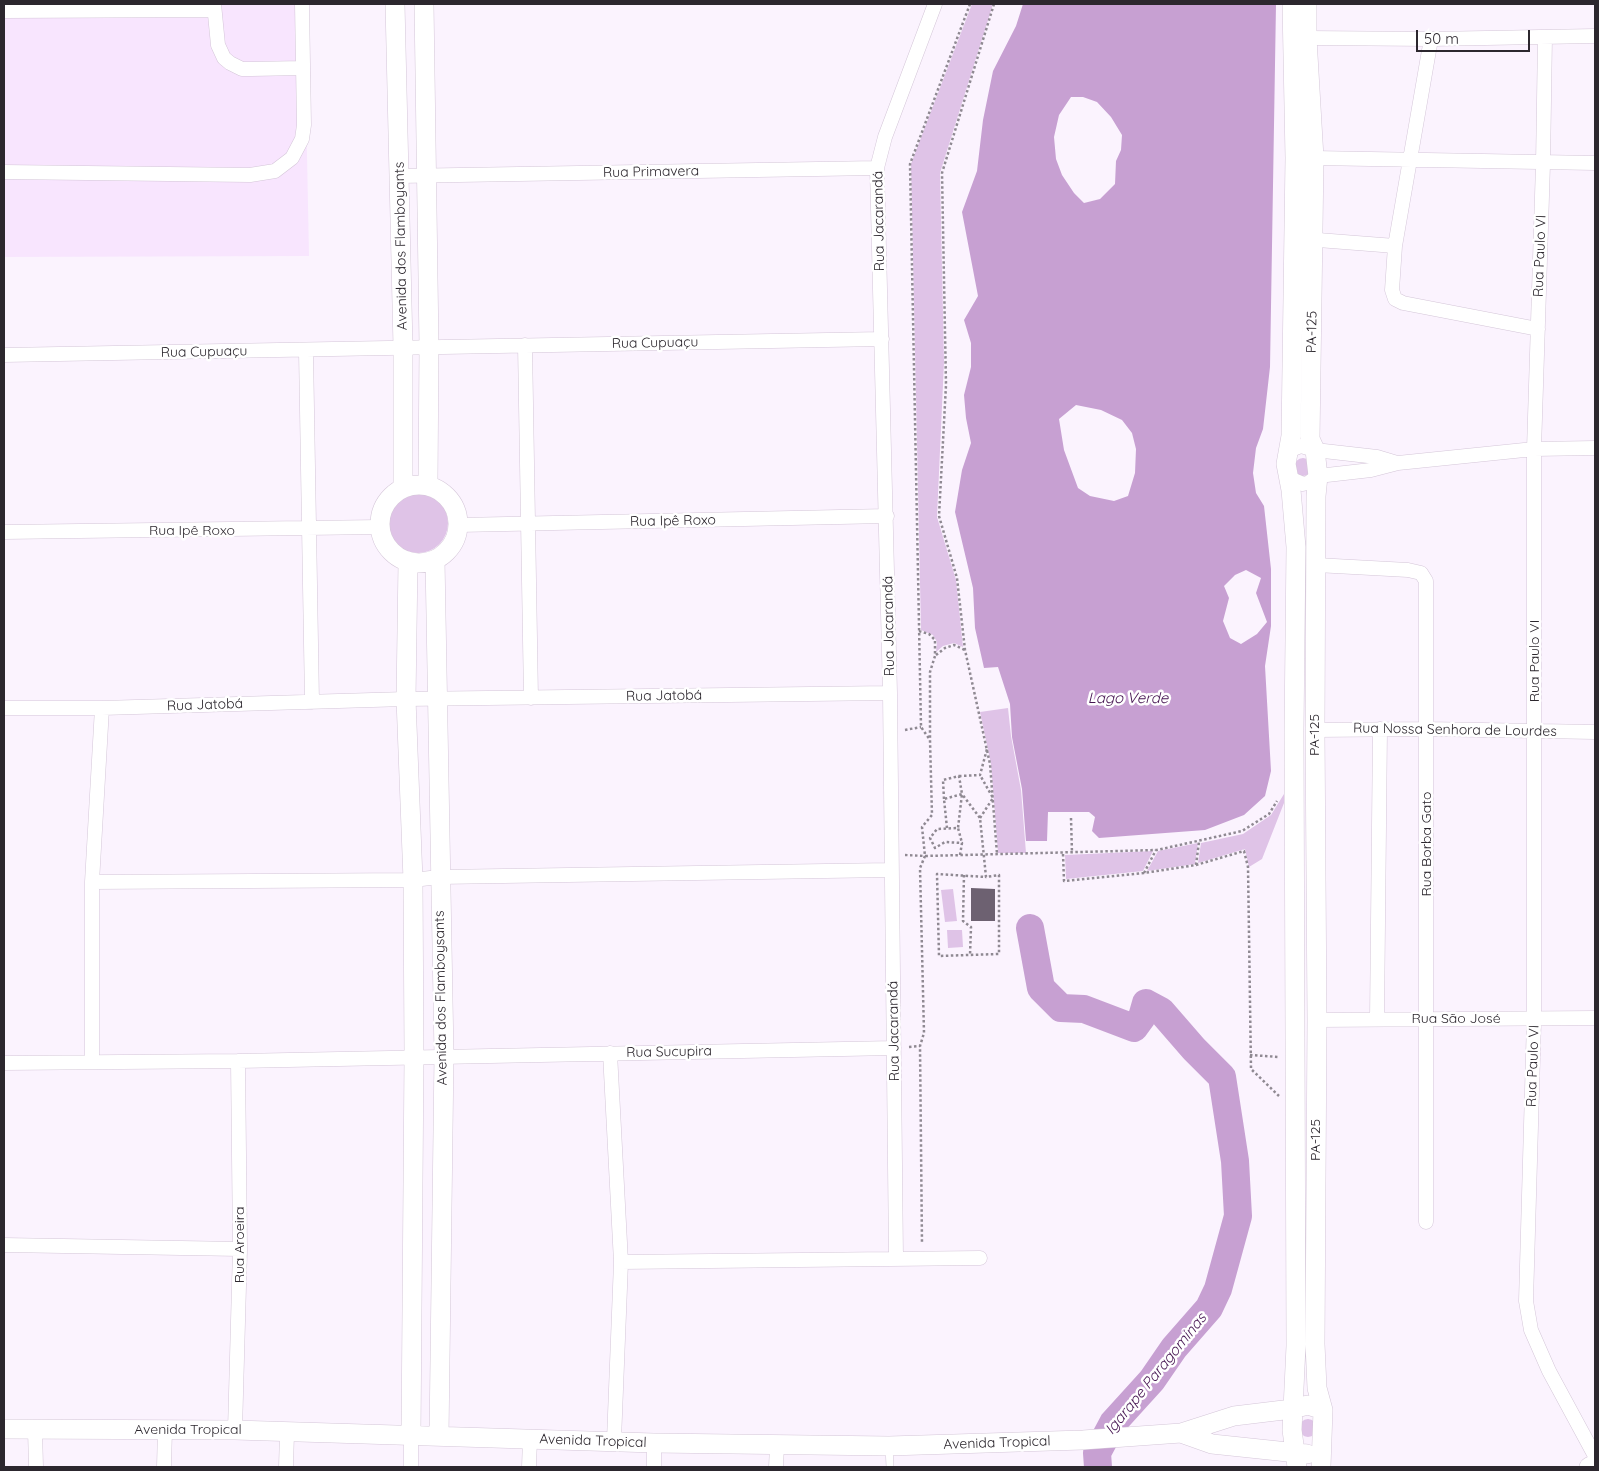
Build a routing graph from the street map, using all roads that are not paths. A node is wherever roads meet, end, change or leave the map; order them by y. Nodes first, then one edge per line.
1 (302, 4) edge
2 (395, 4) edge
3 (424, 4) edge
4 (935, 4) edge
5 (1292, 4) edge
6 (1307, 4) edge
7 (214, 7) edge
8 (4, 11) edge
9 (1595, 36) edge
10 (1545, 37) junction
11 (1307, 38) junction
12 (1431, 39) junction
13 (302, 68) junction
14 (1314, 158) junction
15 (1410, 160) junction
16 (1595, 163) edge
17 (1543, 164) junction
18 (877, 168) junction
19 (4, 172) edge
20 (399, 176) junction
21 (425, 176) junction
22 (1318, 240) dead end
23 (1395, 246) junction
24 (1538, 329) junction
25 (882, 339) junction
26 (525, 345) junction
27 (429, 346) junction
28 (403, 347) junction
29 (306, 351) junction
30 (4, 355) edge
31 (1595, 448) edge
32 (1315, 450) junction
33 (1534, 450) junction
34 (1288, 451) junction
35 (1398, 464) junction
36 (1318, 476) junction
37 (1289, 478) junction
38 (428, 485) junction
39 (403, 488) junction
40 (887, 516) junction
41 (528, 523) junction
42 (459, 524) junction
43 (380, 528) junction
44 (309, 530) junction
45 (4, 532) edge
46 (435, 560) junction
47 (408, 562) junction
48 (1316, 565) junction
49 (890, 693) junction
50 (531, 698) junction
51 (406, 699) junction
52 (437, 700) junction
53 (312, 702) junction
54 (4, 708) edge
55 (102, 708) junction
56 (1380, 728) junction
57 (1426, 728) junction
58 (1315, 730) junction
59 (1536, 731) junction
60 (1595, 732) edge
61 (890, 870) junction
62 (439, 877) junction
63 (413, 880) junction
64 (92, 882) junction
65 (1595, 1018) edge
66 (1377, 1019) junction
67 (1428, 1019) junction
68 (1317, 1020) junction
69 (1534, 1020) junction
70 (894, 1048) junction
71 (610, 1053) junction
72 (444, 1055) junction
73 (414, 1056) junction
74 (238, 1060) junction
75 (92, 1061) junction
76 (4, 1063) edge
77 (1426, 1222) dead end
78 (4, 1245) edge
79 (240, 1249) junction
80 (896, 1258) junction
81 (980, 1258) dead end
82 (622, 1262) junction
83 (1292, 1409) junction
84 (1323, 1410) junction
85 (4, 1429) edge
86 (35, 1430) junction
87 (165, 1430) junction
88 (235, 1430) junction
89 (287, 1433) junction
90 (1181, 1433) junction
91 (411, 1436) junction
92 (438, 1436) junction
93 (530, 1439) junction
94 (614, 1440) junction
95 (654, 1443) junction
96 (777, 1446) junction
97 (889, 1446) junction
98 (1323, 1448) junction
99 (1595, 1456) edge
100 (1296, 1460) edge
101 (1595, 1464) edge
102 (36, 1467) edge
103 (164, 1467) edge
104 (286, 1467) edge
105 (411, 1467) edge
106 (529, 1467) edge
107 (654, 1467) edge
108 (776, 1467) edge
109 (890, 1467) edge
110 (1320, 1467) edge
111 (1589, 1467) edge

1 - 13 street
2 - 20 street, Avenida dos Flamboyants
3 - 21 street, Avenida dos Flamboyants
4 - 18 street, Rua Jacarandá
5 - 34 street, PA-125 / PA-125
6 - 11 street, PA-125 / PA-125
7 - 8 street
7 - 13 street
9 - 10 street
10 - 12 street
10 - 17 street, Rua Paulo VI
11 - 12 street
11 - 14 street, PA-125 / PA-125
12 - 15 street
13 - 19 street
14 - 15 street
14 - 32 street, PA-125 / PA-125
15 - 17 street
15 - 23 street
16 - 17 street
17 - 24 street, Rua Paulo VI
18 - 21 street, Rua Primavera
18 - 25 street, Rua Jacarandá
20 - 21 street, Rua Primavera
20 - 28 street, Avenida dos Flamboyants
21 - 27 street, Avenida dos Flamboyants
22 - 23 street
23 - 24 street
24 - 33 street, Rua Paulo VI
25 - 26 street, Rua Cupuaçu
25 - 40 street, Rua Jacarandá
26 - 27 street, Rua Cupuaçu
26 - 41 street
27 - 28 street, Rua Cupuaçu
27 - 38 street, Avenida dos Flamboyants
28 - 29 street, Rua Cupuaçu
28 - 39 street, Avenida dos Flamboyants
29 - 30 street, Rua Cupuaçu
29 - 44 street
31 - 33 street
32 - 34 street
32 - 35 street
32 - 36 street, PA-125 / PA-125
33 - 35 street
33 - 59 street, Rua Paulo VI
34 - 37 street, PA-125 / PA-125
35 - 36 street
36 - 37 street
36 - 48 street, PA-125 / PA-125
37 - 83 street, PA-125 / PA-125
38 - 39 street
38 - 42 street
39 - 43 street
40 - 41 street, Rua Ipê Roxo
40 - 49 street, Rua Jacarandá
41 - 42 street, Rua Ipê Roxo
41 - 50 street
42 - 46 street
43 - 44 street, Rua Ipê Roxo
43 - 47 street
44 - 45 street, Rua Ipê Roxo
44 - 53 street
46 - 47 street
46 - 52 street, Avenida dos Flamboysants
47 - 51 street, Avenida dos Flamboysants
48 - 57 street, Rua Borba Gato
48 - 58 street, PA-125 / PA-125
49 - 50 street, Rua Jatobá
49 - 61 street, Rua Jacarandá
50 - 52 street, Rua Jatobá
51 - 52 street, Rua Jatobá
51 - 53 street, Rua Jatobá
51 - 63 street, Avenida dos Flamboysants
52 - 62 street, Avenida dos Flamboysants
53 - 55 street, Rua Jatobá
54 - 55 street, Rua Jatobá
55 - 64 street
56 - 57 street, Rua Nossa Senhora de Lourdes
56 - 58 street, Rua Nossa Senhora de Lourdes
56 - 66 street
57 - 59 street, Rua Nossa Senhora de Lourdes
57 - 67 street, Rua Borba Gato
58 - 68 street, PA-125 / PA-125
59 - 60 street, Rua Nossa Senhora de Lourdes
59 - 69 street, Rua Paulo VI
61 - 62 street
61 - 70 street, Rua Jacarandá
62 - 63 street
62 - 72 street, Avenida dos Flamboysants
63 - 64 street
63 - 73 street, Avenida dos Flamboysants
64 - 75 street
65 - 69 street, Rua São José
66 - 67 street, Rua São José
66 - 68 street, Rua São José
67 - 69 street, Rua São José
67 - 77 street, Rua Borba Gato
68 - 84 street, PA-125 / PA-125
69 - 99 street, Rua Paulo VI
70 - 71 street, Rua Sucupira
70 - 80 street, Rua Jacarandá
71 - 72 street, Rua Sucupira
71 - 82 street
72 - 73 street, Rua Sucupira
72 - 92 street, Avenida dos Flamboysants
73 - 74 street, Rua Sucupira
73 - 91 street, Avenida dos Flamboysants
74 - 75 street, Rua Sucupira
74 - 79 street, Rua Aroeira
75 - 76 street, Rua Sucupira
78 - 79 street
79 - 88 street, Rua Aroeira
80 - 81 street
80 - 82 street
82 - 94 street
83 - 84 street
83 - 90 street
83 - 100 street, PA-125 / PA-125
84 - 98 street, PA-125 / PA-125
85 - 86 street, Avenida Tropical
86 - 87 street, Avenida Tropical
86 - 102 street
87 - 88 street, Avenida Tropical
87 - 103 street
88 - 89 street, Avenida Tropical
89 - 91 street, Avenida Tropical
89 - 104 street
90 - 97 street, Avenida Tropical
90 - 100 street
91 - 92 street, Avenida Tropical
91 - 105 street
92 - 93 street, Avenida Tropical
93 - 94 street, Avenida Tropical
93 - 106 street
94 - 95 street, Avenida Tropical
95 - 96 street, Avenida Tropical
95 - 107 street
96 - 97 street, Avenida Tropical
96 - 108 street
97 - 109 lane
98 - 100 street
98 - 110 street, PA-125 / PA-125
101 - 111 street

